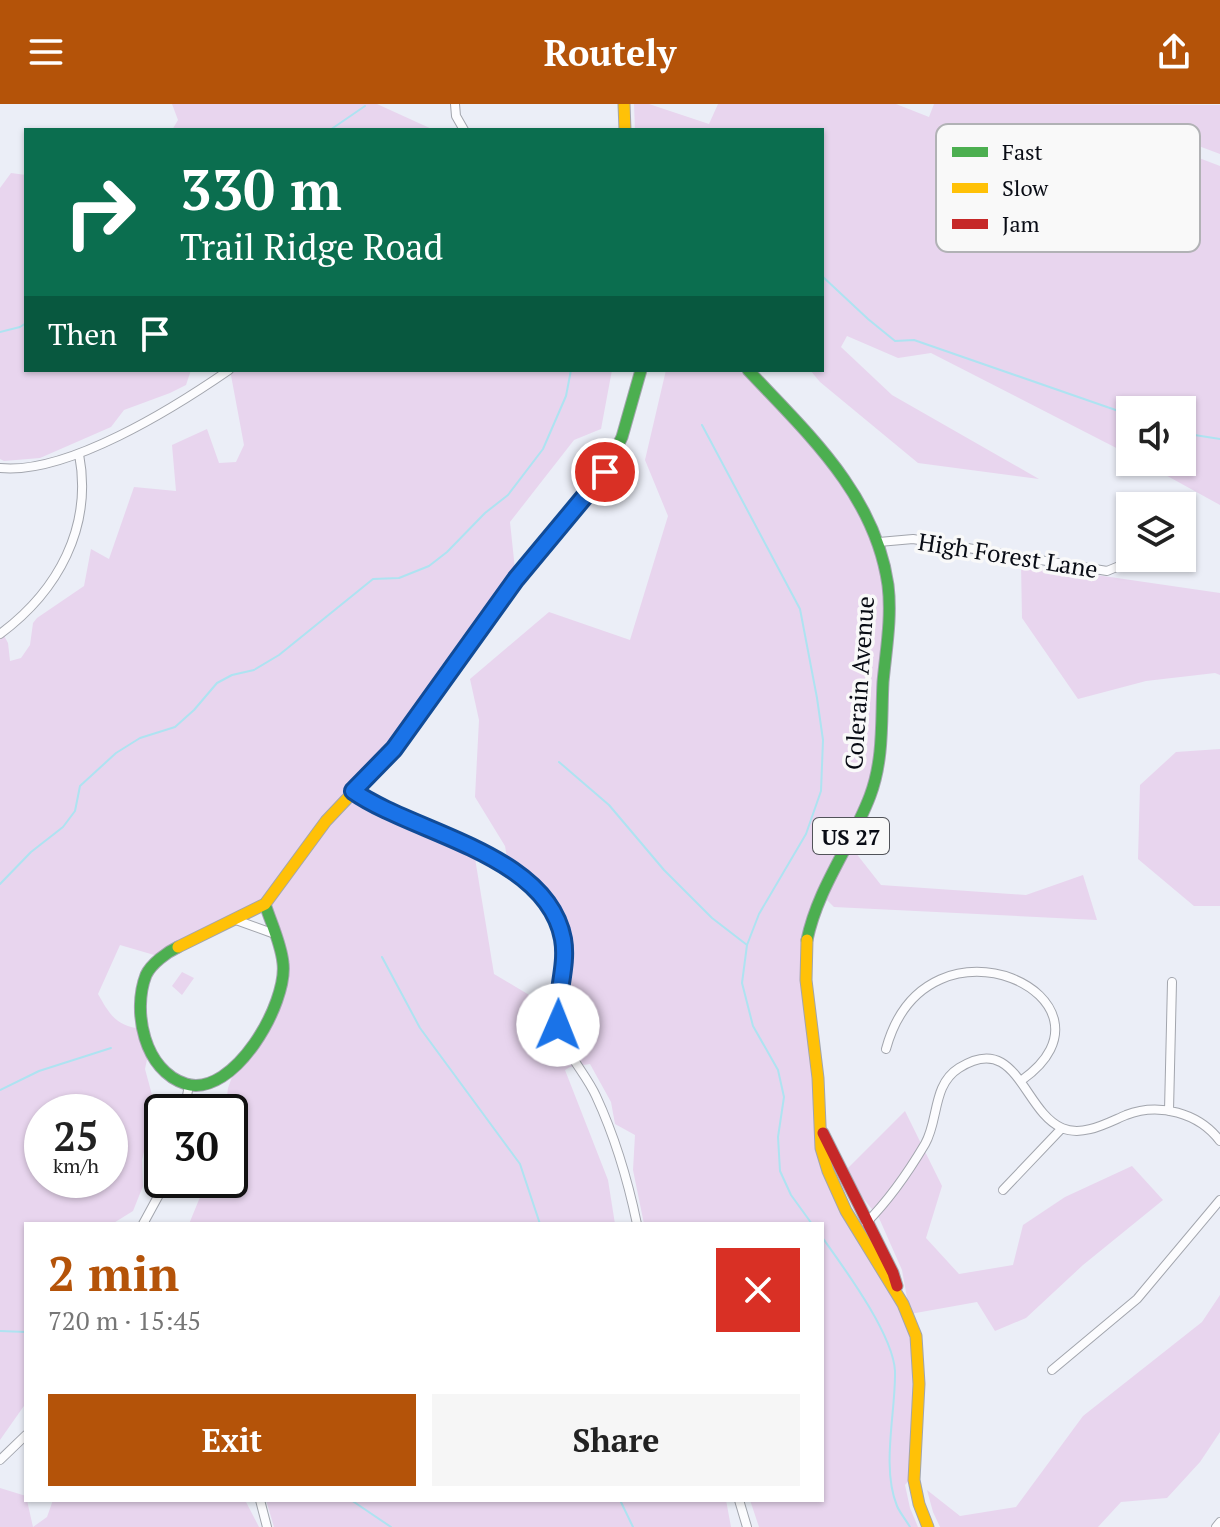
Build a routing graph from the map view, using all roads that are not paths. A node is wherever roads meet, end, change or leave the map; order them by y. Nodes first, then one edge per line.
1 (455, 104) edge
2 (624, 104) edge
3 (463, 128) edge
4 (625, 128) edge
5 (226, 372) edge
6 (640, 372) edge
7 (750, 372) edge
8 (79, 454) junction
9 (0, 468) edge
10 (879, 542) junction
11 (1116, 568) edge
12 (0, 634) edge
13 (353, 791) junction
14 (265, 904) junction
15 (236, 920) junction
16 (272, 933) junction
17 (1172, 982) dead end
18 (886, 1049) dead end
19 (1022, 1080) junction
20 (189, 1085) junction
21 (187, 1094) edge
22 (1169, 1111) junction
23 (1062, 1128) junction
24 (1220, 1141) edge
25 (1003, 1190) dead end
26 (157, 1198) edge
27 (1220, 1200) edge
28 (144, 1222) edge
29 (637, 1222) edge
30 (863, 1226) junction
31 (1052, 1370) dead end
32 (24, 1437) edge
33 (0, 1460) edge
34 (261, 1502) edge
35 (740, 1502) edge
36 (1220, 1522) edge
37 (267, 1527) edge
38 (747, 1527) edge
39 (928, 1527) edge
40 (1216, 1527) edge

1 - 3 street
2 - 4 main road
5 - 8 street
6 - 13 main road
7 - 10 main road, Colerain Avenue / US 27
8 - 9 street
8 - 12 street
10 - 11 street, High Forest Lane
10 - 30 main road, Colerain Avenue / US 27
13 - 14 main road
13 - 29 street
14 - 15 main road
14 - 16 main road
15 - 16 street
15 - 20 main road
16 - 20 main road
17 - 22 street
18 - 19 street
19 - 23 street
19 - 30 street
20 - 21 street
22 - 23 street
22 - 24 street
23 - 25 street
26 - 28 street
27 - 31 street
30 - 39 main road, Colerain Avenue / US 27
32 - 33 street
34 - 37 street
35 - 38 street
36 - 40 street

